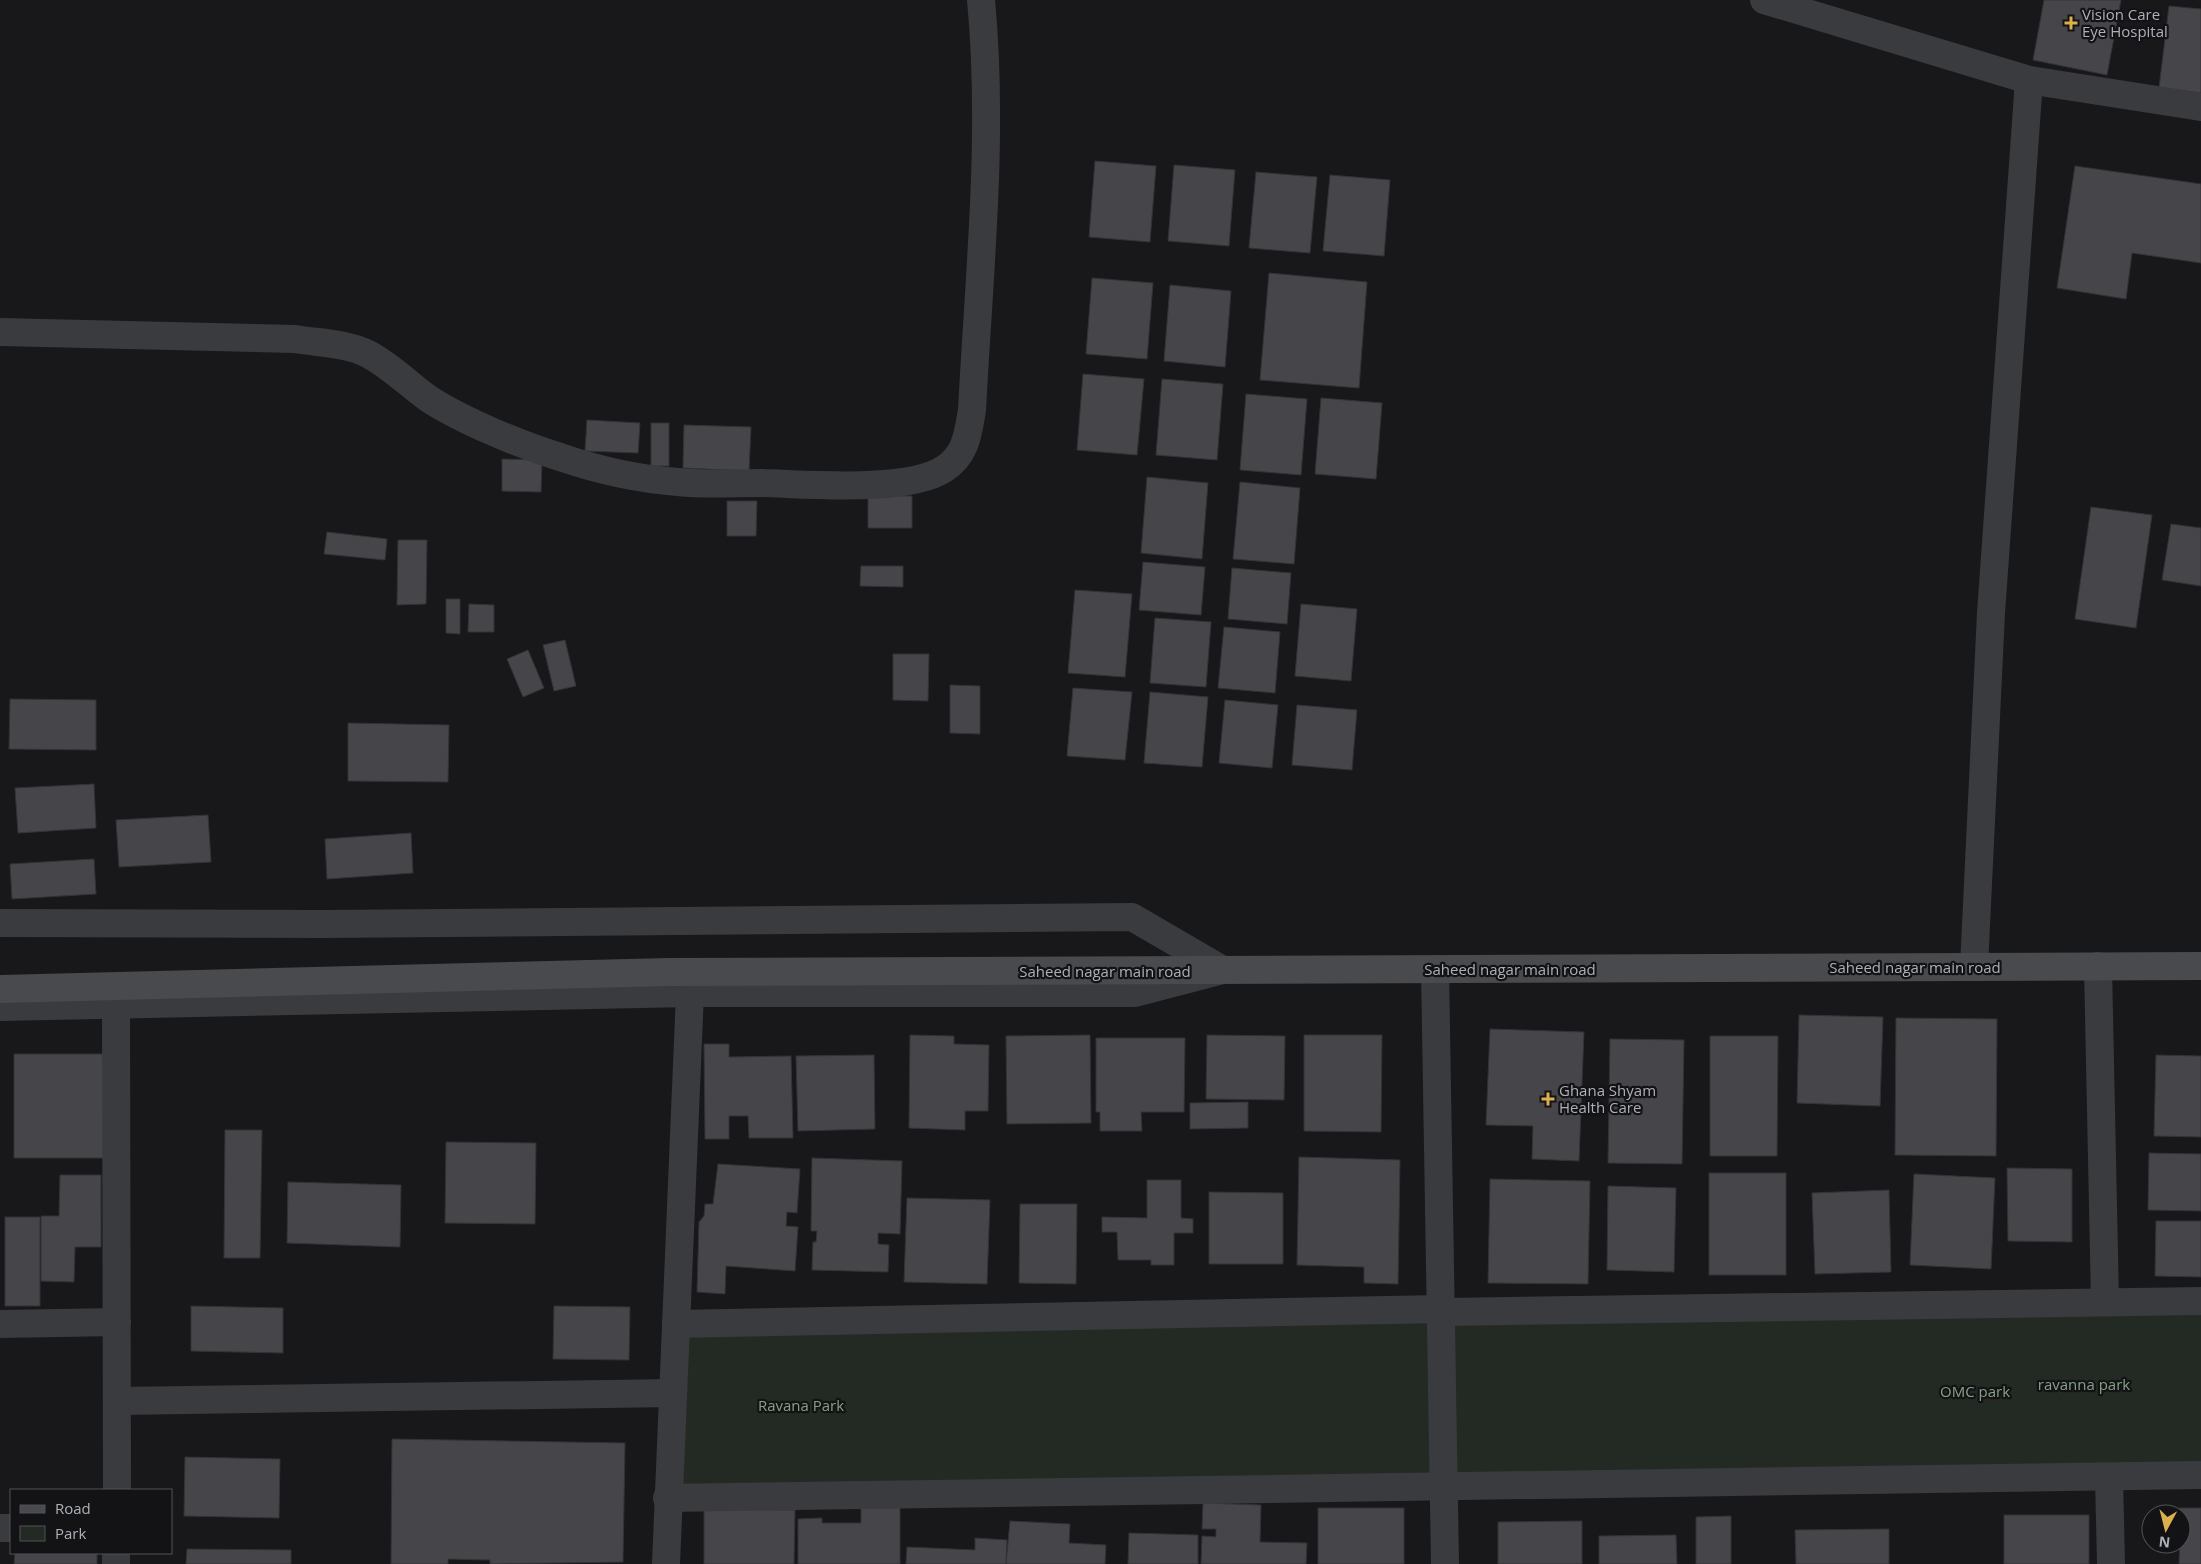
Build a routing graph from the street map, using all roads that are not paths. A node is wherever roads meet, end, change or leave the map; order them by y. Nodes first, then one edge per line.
1 (981, 0) edge
2 (1764, 0) edge
3 (2029, 80) junction
4 (2201, 107) edge
5 (0, 332) edge
6 (0, 923) edge
7 (2098, 966) junction
8 (2201, 966) edge
9 (1974, 967) junction
10 (1435, 969) junction
11 (1223, 970) junction
12 (0, 989) edge
13 (690, 993) junction
14 (116, 1005) junction
15 (0, 1007) edge
16 (2201, 1301) edge
17 (2105, 1302) junction
18 (1440, 1309) junction
19 (117, 1322) junction
20 (0, 1324) edge
21 (676, 1324) junction
22 (673, 1393) junction
23 (118, 1401) junction
24 (2201, 1476) edge
25 (2109, 1477) junction
26 (1443, 1487) junction
27 (117, 1489) edge
28 (667, 1498) junction
29 (666, 1564) edge
30 (1445, 1564) edge
31 (2111, 1564) edge

1 - 5 street
2 - 3 street
3 - 4 street
3 - 9 street
6 - 11 street
7 - 8 street, Saheed nagar main road
7 - 9 street, Saheed nagar main road
7 - 17 street
9 - 10 street, Saheed nagar main road
10 - 11 street, Saheed nagar main road
10 - 18 street
11 - 12 street, Saheed nagar main road
11 - 13 street
13 - 14 street
13 - 21 street
14 - 15 street
14 - 19 street
16 - 17 street
17 - 18 street
18 - 21 street
18 - 26 street
19 - 20 street
19 - 23 street
21 - 22 street
22 - 23 street
22 - 28 street
23 - 27 street
24 - 25 street
25 - 26 street
25 - 31 street
26 - 28 street
26 - 30 street
28 - 29 street

